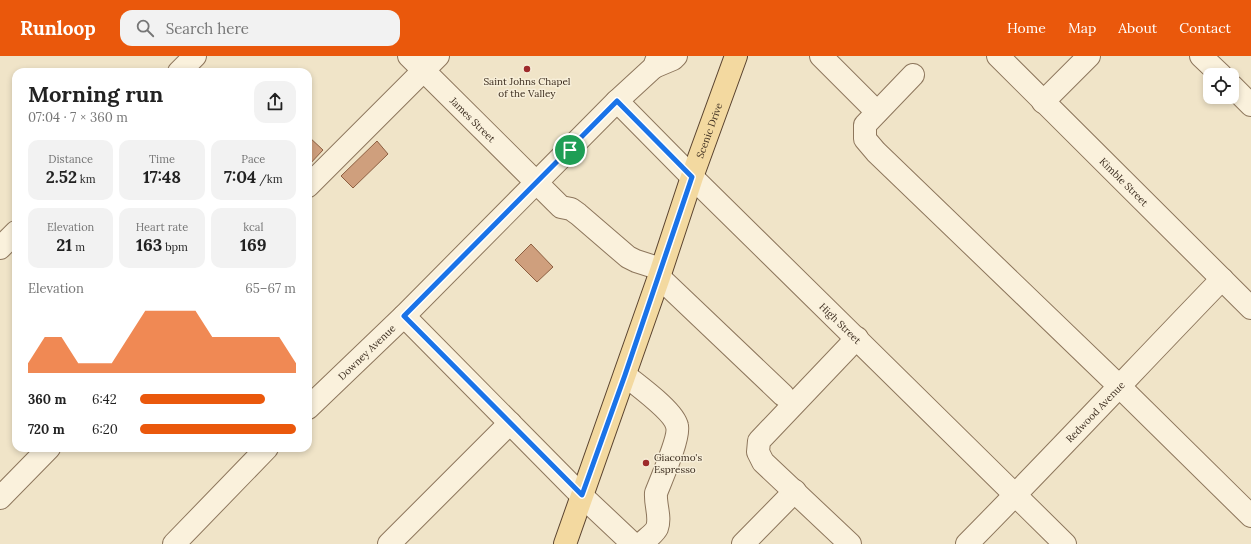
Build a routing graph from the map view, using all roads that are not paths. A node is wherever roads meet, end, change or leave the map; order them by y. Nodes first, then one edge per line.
1 (195, 56) edge
2 (676, 56) edge
3 (736, 56) edge
4 (821, 56) edge
5 (998, 56) edge
6 (1089, 56) edge
7 (1201, 56) edge
8 (423, 61) edge
9 (656, 61) edge
10 (183, 68) edge
11 (1214, 68) edge
12 (913, 75) dead end
13 (1239, 93) edge
14 (617, 101) junction
15 (1044, 102) junction
16 (1251, 104) edge
17 (877, 112) junction
18 (692, 177) junction
19 (312, 182) edge
20 (537, 184) junction
21 (12, 236) edge
22 (0, 248) edge
23 (660, 273) junction
24 (1222, 279) junction
25 (1251, 308) edge
26 (404, 316) junction
27 (857, 338) junction
28 (625, 375) junction
29 (1119, 386) junction
30 (783, 395) dead end
31 (312, 404) edge
32 (510, 423) junction
33 (45, 452) edge
34 (263, 452) edge
35 (795, 491) junction
36 (582, 495) junction
37 (1016, 495) junction
38 (0, 498) edge
39 (1251, 516) edge
40 (174, 544) edge
41 (389, 544) edge
42 (565, 544) edge
43 (633, 544) edge
44 (641, 544) edge
45 (743, 544) edge
46 (850, 544) edge
47 (967, 544) edge
48 (1065, 544) edge

1 - 10 street
2 - 9 street, Downey Avenue
3 - 18 main road, Scenic Drive
4 - 17 street
5 - 15 street, Kimble Street
6 - 15 street
7 - 11 street
8 - 19 street
8 - 20 street, James Street
9 - 14 street, Downey Avenue
12 - 17 street
13 - 16 street
14 - 18 street, High Street
14 - 20 street, Downey Avenue
15 - 24 street, Kimble Street
17 - 29 street
18 - 23 main road, Scenic Drive
18 - 27 street, High Street
20 - 23 street, James Street
20 - 26 street, Downey Avenue
21 - 22 street
23 - 28 main road, Scenic Drive
23 - 30 street
24 - 25 street, Kimble Street
24 - 29 street, Redwood Avenue
26 - 31 street, Downey Avenue
26 - 32 street
27 - 35 street
27 - 37 street, High Street
28 - 36 main road, Scenic Drive
28 - 44 street
29 - 37 street, Redwood Avenue
29 - 39 street
32 - 36 street
32 - 41 street
33 - 38 street
34 - 40 street
35 - 45 street
35 - 46 street
36 - 42 main road, Scenic Drive
36 - 43 street
37 - 47 street, Redwood Avenue
37 - 48 street, High Street

